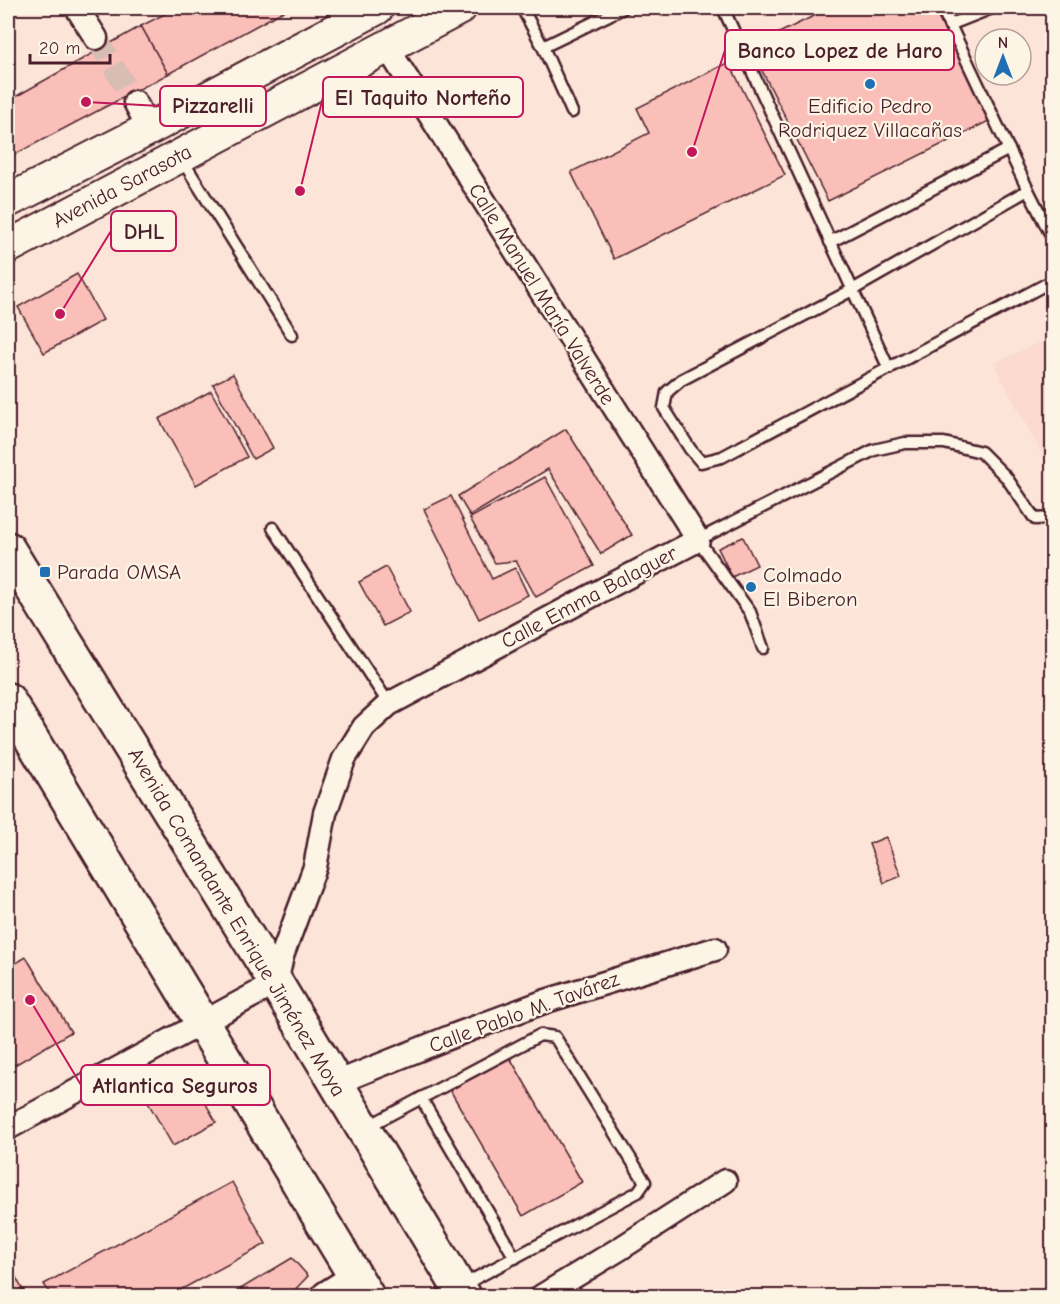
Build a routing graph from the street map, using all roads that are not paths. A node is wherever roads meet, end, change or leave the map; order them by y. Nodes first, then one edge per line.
1 (78, 8) edge
2 (377, 8) edge
3 (460, 8) edge
4 (522, 8) edge
5 (623, 8) edge
6 (723, 8) edge
7 (942, 8) edge
8 (992, 8) edge
9 (949, 25) junction
10 (96, 38) tunnel mouth
11 (387, 46) junction
12 (543, 47) junction
13 (572, 112) dead end
14 (1009, 149) junction
15 (180, 156) junction
16 (1028, 190) junction
17 (8, 201) edge
18 (1053, 237) edge
19 (830, 242) junction
20 (8, 247) edge
21 (1053, 281) edge
22 (854, 289) junction
23 (292, 335) dead end
24 (889, 369) junction
25 (1053, 518) edge
26 (273, 528) dead end
27 (698, 540) junction
28 (8, 549) edge
29 (763, 648) dead end
30 (8, 700) edge
31 (389, 704) junction
32 (715, 949) dead end
33 (276, 982) junction
34 (203, 1022) junction
35 (336, 1083) junction
36 (421, 1098) junction
37 (8, 1128) edge
38 (363, 1129) junction
39 (725, 1181) dead end
40 (515, 1258) junction
41 (361, 1287) edge
42 (461, 1292) edge
43 (326, 1296) edge
44 (542, 1296) edge

1 - 10 street
2 - 17 main road, Avenida Sarasota
3 - 11 main road, Avenida Sarasota
4 - 12 lane
5 - 12 lane
6 - 19 lane
7 - 9 lane
8 - 9 lane
9 - 14 lane
11 - 15 main road, Avenida Sarasota
11 - 27 street, Calle Manuel María Valverde
12 - 13 lane
14 - 16 lane
14 - 19 lane
15 - 20 main road, Avenida Sarasota
15 - 23 lane
16 - 18 lane
16 - 22 lane
19 - 22 lane
21 - 24 lane
22 - 24 lane
22 - 24 lane
25 - 27 lane, Calle Emma Balaguer
26 - 31 lane
27 - 29 lane
27 - 31 street, Calle Emma Balaguer
28 - 33 main road, Avenida Comandante Enrique Jiménez Moya
30 - 34 main road
31 - 33 street, Calle Emma Balaguer
32 - 35 street, Calle Pablo M. Tavárez
33 - 34 street
33 - 35 main road, Avenida Comandante Enrique Jiménez Moya
34 - 37 street
34 - 41 main road
35 - 38 main road, Avenida Comandante Enrique Jiménez Moya
36 - 38 lane
36 - 40 lane
36 - 40 lane
38 - 42 main road, Avenida Comandante Enrique Jiménez Moya
39 - 44 street
40 - 42 lane
41 - 43 street

